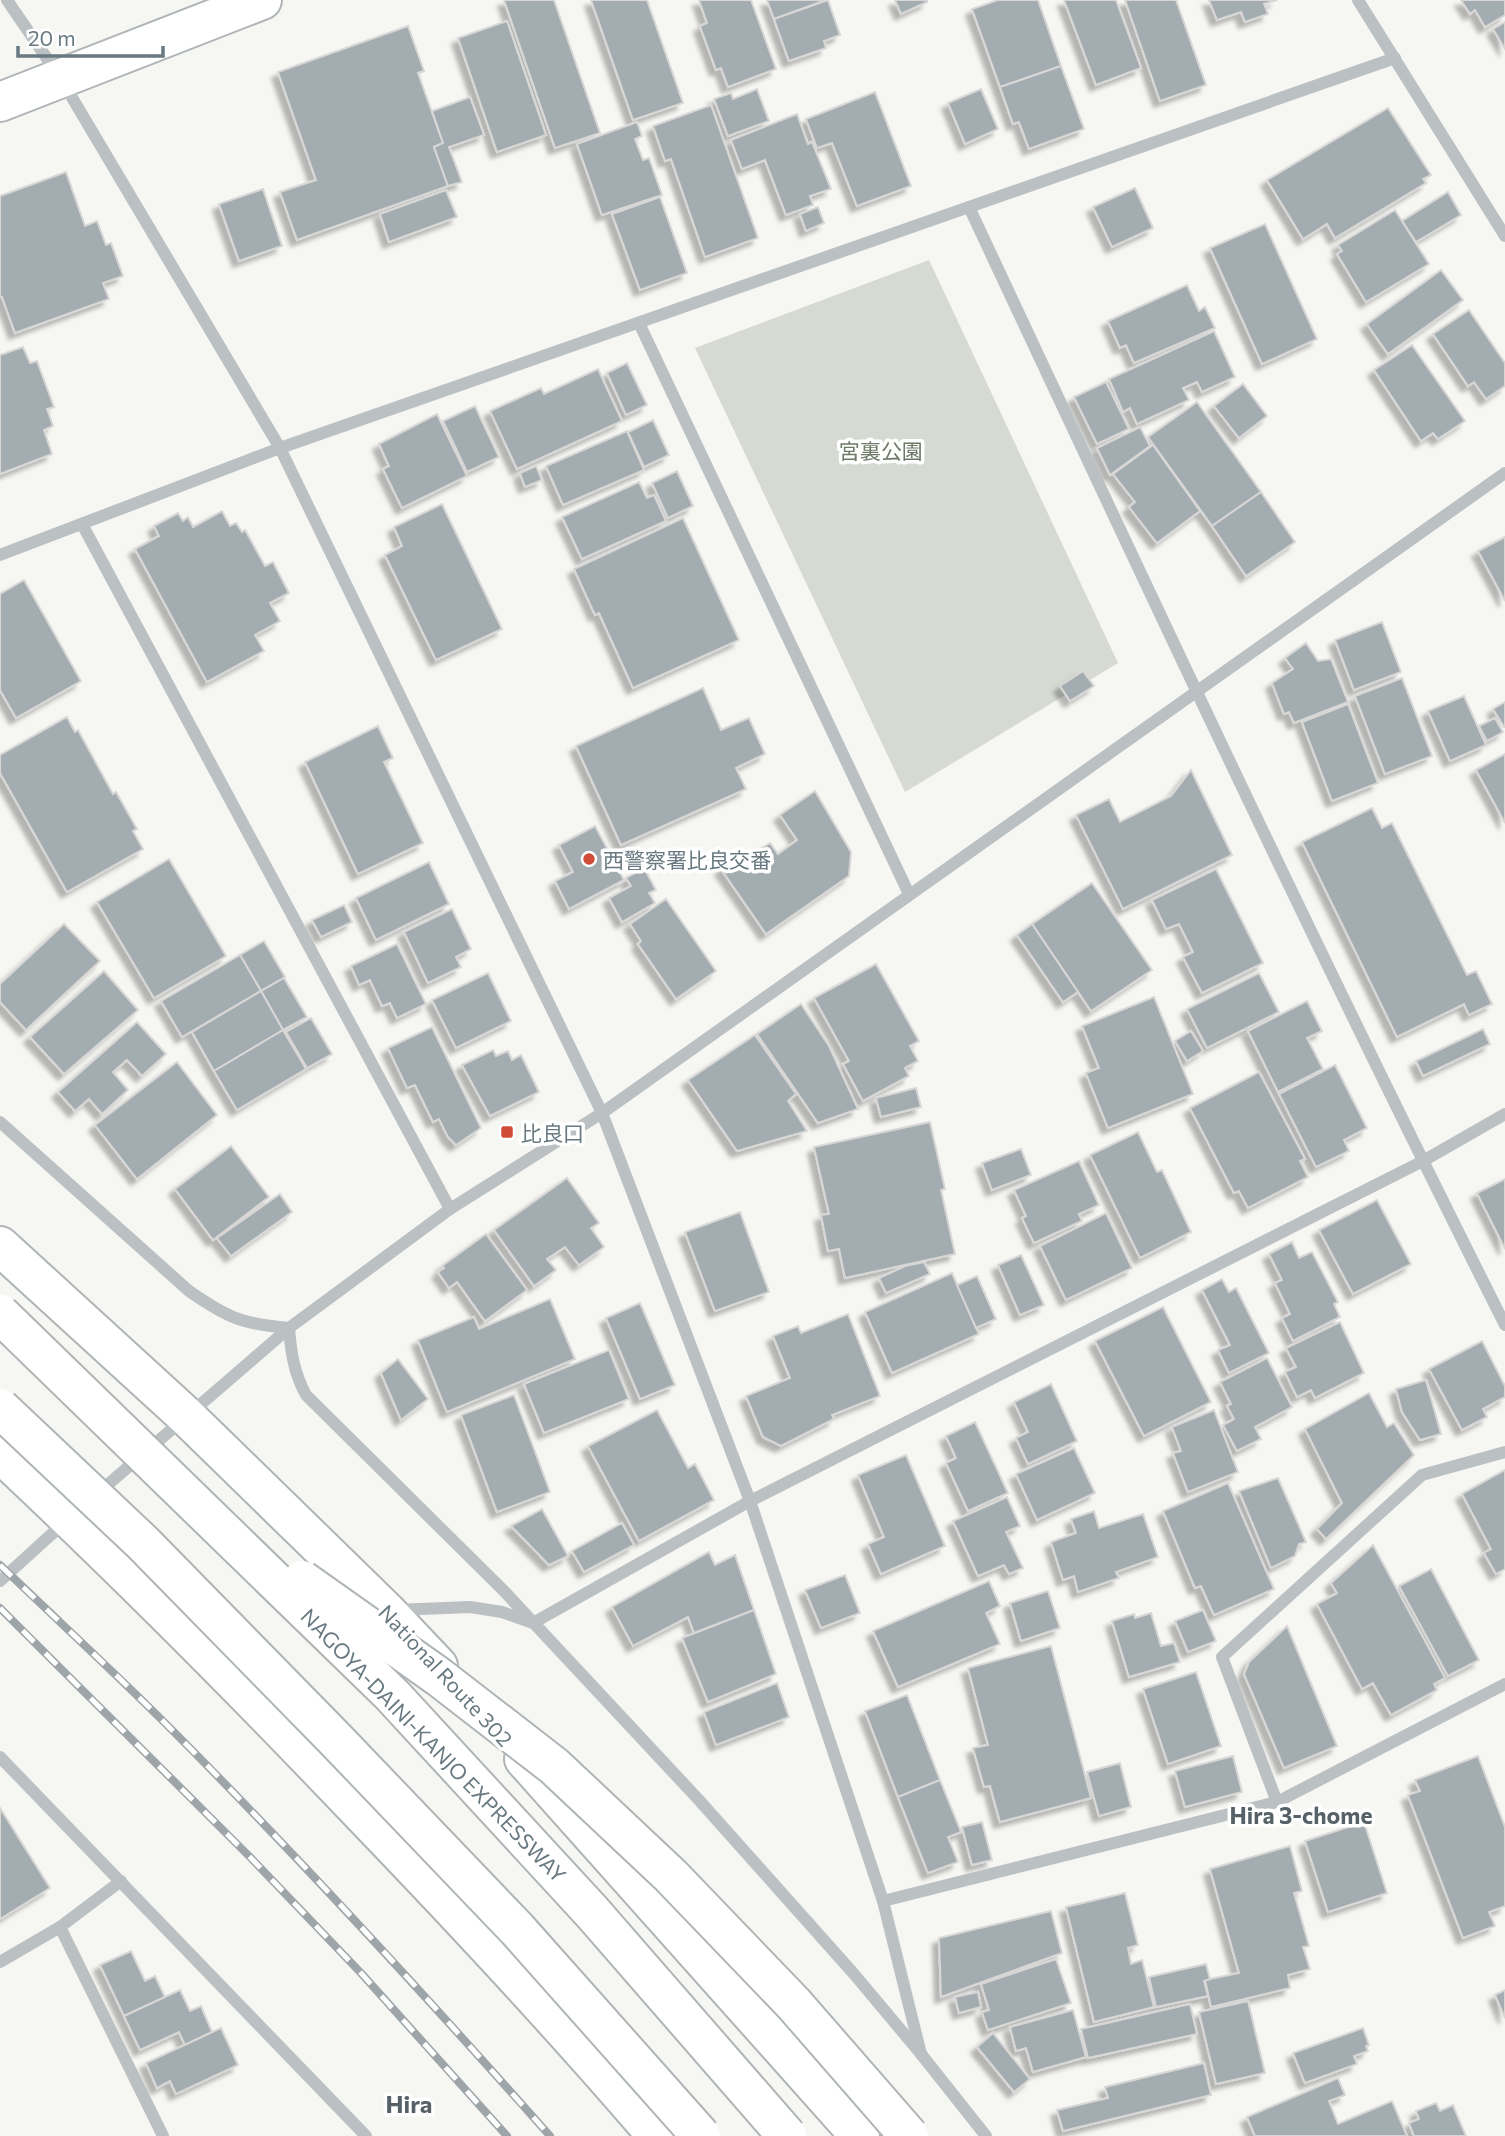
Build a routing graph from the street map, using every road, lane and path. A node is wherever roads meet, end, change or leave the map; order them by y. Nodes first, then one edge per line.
1 (7, 0) edge
2 (262, 0) edge
3 (1358, 0) edge
4 (1395, 58) junction
5 (61, 79) junction
6 (0, 102) edge
7 (969, 207) junction
8 (1505, 236) edge
9 (639, 323) junction
10 (280, 448) junction
11 (1505, 473) edge
12 (82, 524) junction
13 (0, 555) edge
14 (1195, 691) junction
15 (909, 894) junction
16 (602, 1113) junction
17 (1505, 1114) edge
18 (0, 1122) edge
19 (1423, 1161) junction
20 (450, 1209) junction
21 (0, 1246) edge
22 (0, 1314) edge
23 (1505, 1325) edge
24 (289, 1328) junction
25 (0, 1408) edge
26 (186, 1416) junction
27 (1505, 1452) edge
28 (0, 1454) edge
29 (750, 1501) junction
30 (79, 1510) junction
31 (206, 1512) junction
32 (0, 1581) edge
33 (386, 1611) junction
34 (533, 1623) junction
35 (1505, 1684) edge
36 (0, 1757) edge
37 (1277, 1802) junction
38 (121, 1881) junction
39 (883, 1901) junction
40 (60, 1927) junction
41 (0, 1962) edge
42 (921, 2054) junction
43 (163, 2136) edge
44 (366, 2136) edge
45 (657, 2136) edge
46 (701, 2136) edge
47 (787, 2136) edge
48 (859, 2136) edge
49 (909, 2136) edge
50 (986, 2136) edge

1 - 5 street
2 - 5 main road
3 - 4 street
4 - 7 street
4 - 8 street
5 - 6 main road
5 - 10 street
7 - 9 street
7 - 14 street
9 - 10 street
9 - 15 street
10 - 12 street
10 - 16 street
11 - 14 street
12 - 13 street
12 - 20 street
14 - 15 street
14 - 19 street
15 - 16 street
16 - 20 street
16 - 29 street
17 - 19 street
18 - 24 street
19 - 23 street
19 - 29 street
20 - 24 street
21 - 26 main road, National Route 302
22 - 31 main road, NAGOYA-DAINI-KANJO EXPRESSWAY, bridge
24 - 26 street
24 - 34 street
25 - 46 main road, bridge
26 - 30 street
26 - 33 main road, National Route 302
27 - 37 street
28 - 30 main road
29 - 34 street
29 - 39 street
30 - 32 street
30 - 45 main road
31 - 47 main road, NAGOYA-DAINI-KANJO EXPRESSWAY, bridge
31 - 49 main road, bridge
33 - 34 street
33 - 48 main road, National Route 302
34 - 42 street
35 - 37 street
36 - 38 street
37 - 39 street
38 - 40 street
38 - 44 street
39 - 42 street
40 - 41 street
40 - 43 street
42 - 50 street

